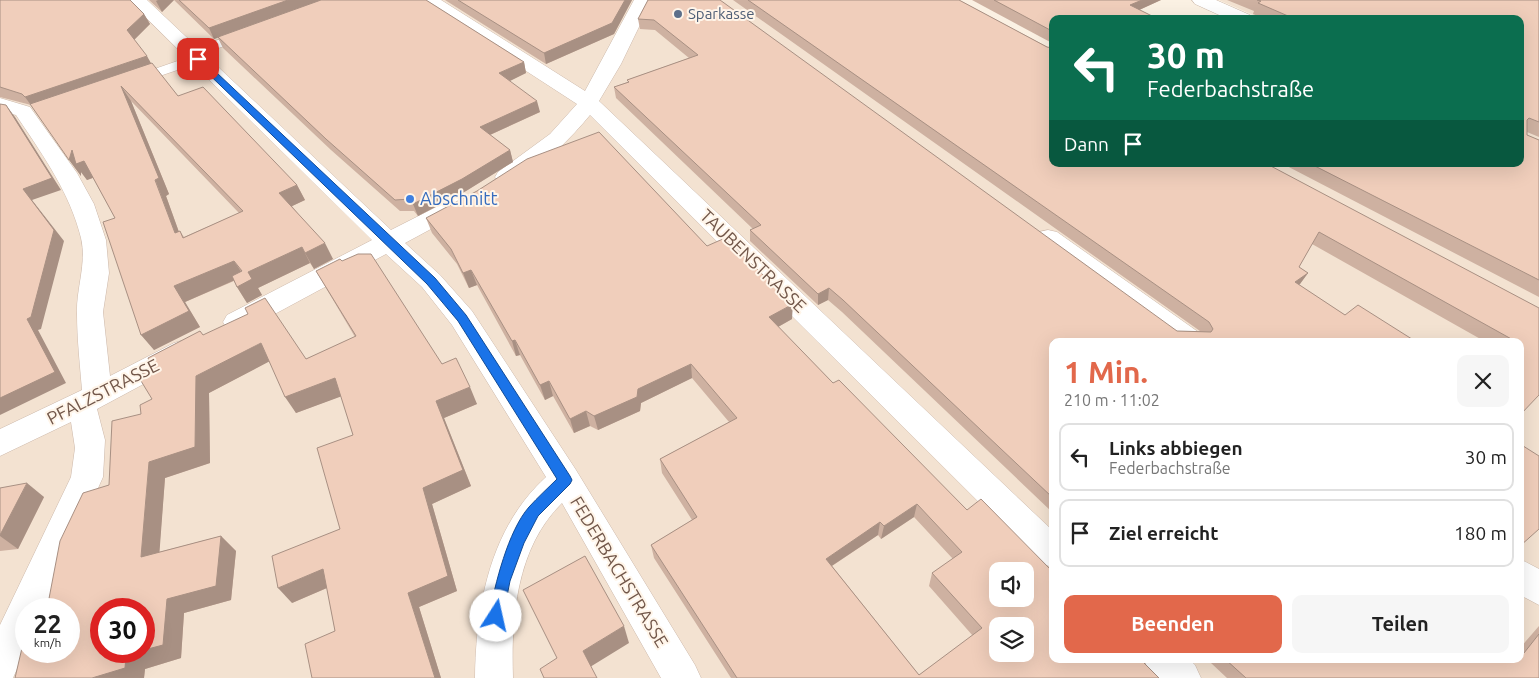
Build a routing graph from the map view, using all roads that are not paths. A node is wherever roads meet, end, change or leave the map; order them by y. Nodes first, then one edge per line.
1 (137, 0) edge
2 (429, 0) edge
3 (643, 0) edge
4 (1201, 0) edge
5 (1235, 15) edge
6 (257, 30) edge
7 (195, 56) junction
8 (122, 84) edge
9 (588, 102) junction
10 (0, 104) edge
11 (1031, 226) edge
12 (388, 242) junction
13 (1187, 338) edge
14 (88, 400) junction
15 (0, 443) edge
16 (565, 480) junction
17 (1049, 549) edge
18 (1524, 578) edge
19 (1539, 589) edge
20 (1166, 663) edge
21 (0, 665) edge
22 (494, 678) edge
23 (682, 678) edge
24 (1182, 678) edge

1 - 7 street, FEDERBACHSTRASSE
2 - 9 street, TAUBENSTRASSE
3 - 9 street, PFALZSTRASSE
4 - 5 street
6 - 7 lane
7 - 8 lane
7 - 12 street, FEDERBACHSTRASSE
9 - 12 street, PFALZSTRASSE
9 - 17 street, TAUBENSTRASSE
10 - 14 street
11 - 13 street
12 - 14 street, PFALZSTRASSE
12 - 16 street, FEDERBACHSTRASSE
14 - 15 street, PFALZSTRASSE
14 - 21 street
16 - 22 street
16 - 23 street, FEDERBACHSTRASSE
18 - 19 street
20 - 24 street

